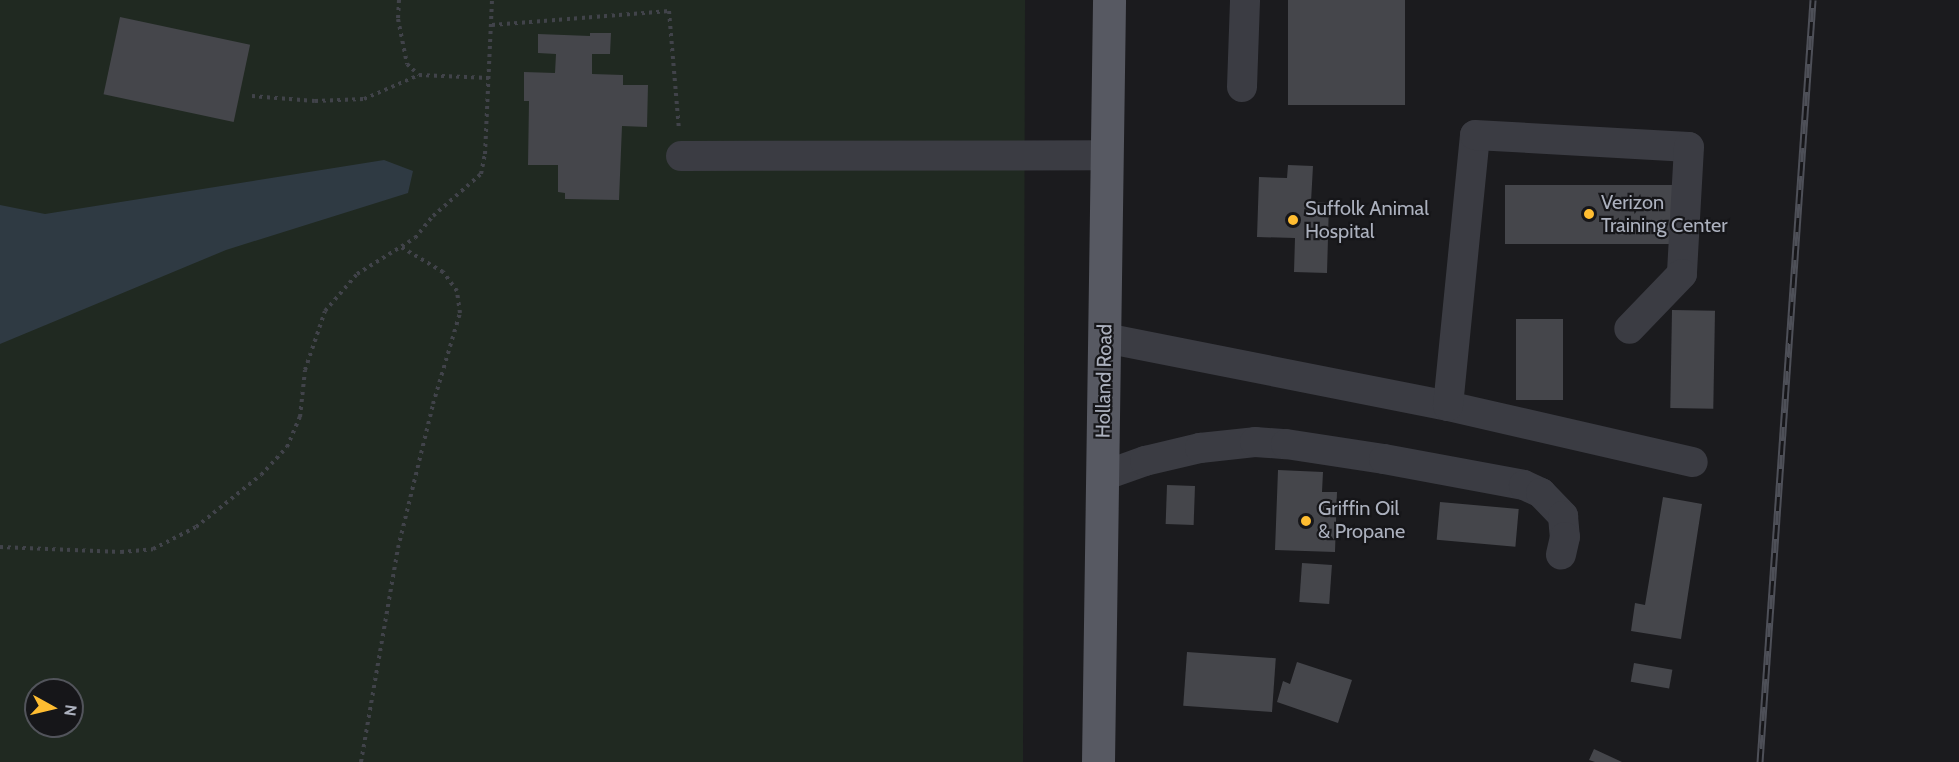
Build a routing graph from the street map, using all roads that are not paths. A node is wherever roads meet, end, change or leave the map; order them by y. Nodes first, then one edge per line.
1 (1109, 0) edge
2 (1245, 0) edge
3 (1242, 87) dead end
4 (1108, 155) junction
5 (681, 156) road end
6 (1629, 329) dead end
7 (1105, 338) junction
8 (1449, 406) junction
9 (1693, 462) dead end
10 (1103, 476) junction
11 (1561, 555) dead end
12 (1098, 762) edge

1 - 4 main road, Holland Road
2 - 3 street
4 - 5 street
4 - 7 main road, Holland Road
6 - 8 street
7 - 8 street
7 - 10 main road, Holland Road
8 - 9 street
10 - 11 street
10 - 12 main road, Holland Road

